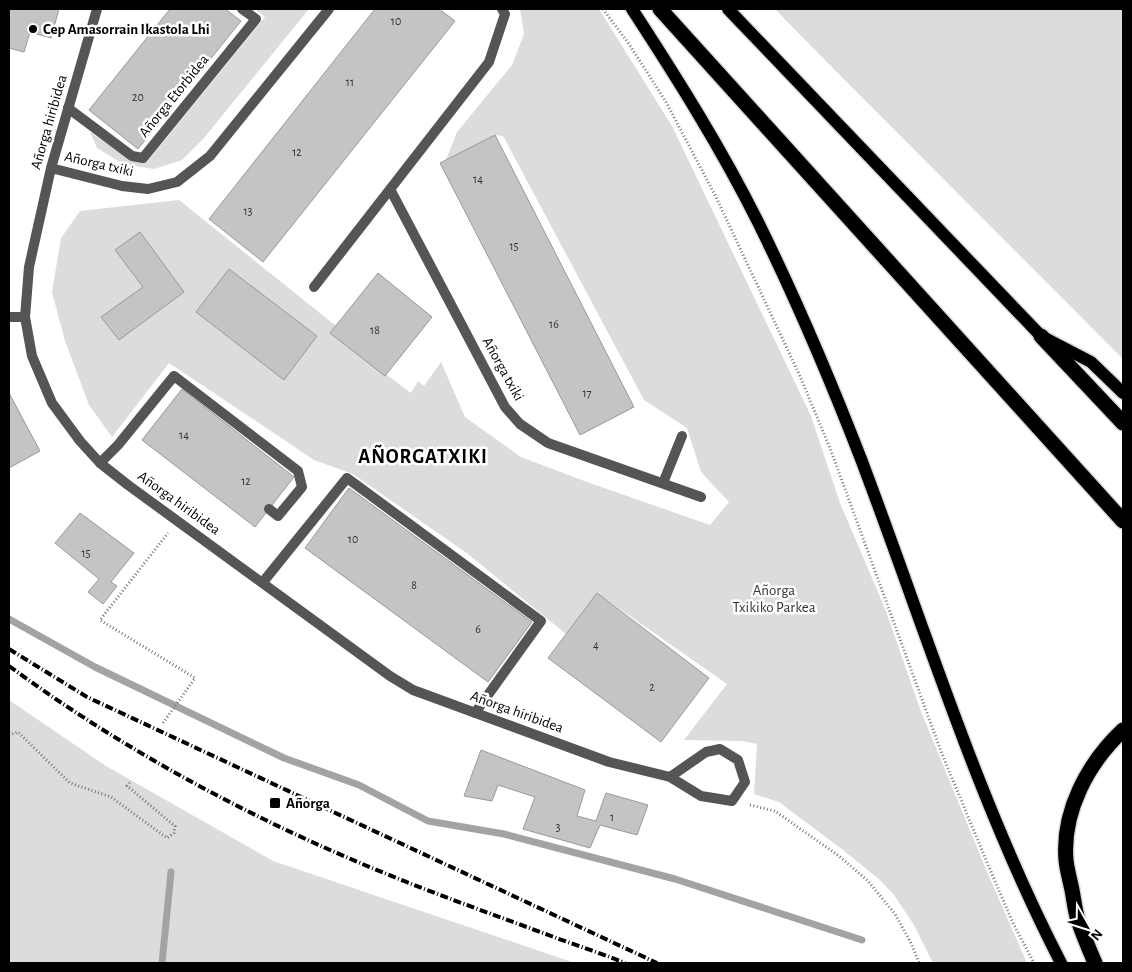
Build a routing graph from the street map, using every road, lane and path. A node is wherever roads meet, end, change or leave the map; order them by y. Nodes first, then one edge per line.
1 (97, 9) edge
2 (242, 9) edge
3 (329, 9) edge
4 (502, 9) edge
5 (603, 9) edge
6 (632, 9) edge
7 (660, 9) edge
8 (728, 9) edge
9 (68, 108) junction
10 (51, 168) junction
11 (390, 189) junction
12 (314, 286) dead end
13 (9, 317) edge
14 (26, 317) junction
15 (1041, 336) junction
16 (1123, 393) edge
17 (1123, 423) edge
18 (682, 436) dead end
19 (100, 463) junction
20 (663, 483) junction
21 (701, 496) dead end
22 (269, 509) dead end
23 (178, 521) junction
24 (1123, 521) edge
25 (263, 582) junction
26 (475, 713) junction
27 (163, 724) dead end
28 (1123, 730) edge
29 (9, 735) edge
30 (670, 777) junction
31 (130, 782) dead end
32 (732, 801) junction
33 (984, 842) dead end
34 (988, 851) dead end
35 (919, 963) edge
36 (1034, 963) edge
37 (1061, 963) edge
38 (1095, 963) edge

1 - 9 street, Añorga hiribidea
2 - 9 street, Añorga Etorbidea
3 - 10 street, Añorga txiki
4 - 11 street
5 - 36 path
6 - 37 main road
7 - 24 highway
8 - 15 main road
9 - 10 street, Añorga hiribidea
10 - 14 street, Añorga hiribidea
11 - 12 street
11 - 20 street, Añorga txiki
13 - 14 street
14 - 19 street, Añorga hiribidea
15 - 16 main road
15 - 17 highway
18 - 20 street
19 - 22 street
19 - 23 street, Añorga hiribidea
20 - 21 street, Añorga txiki
23 - 25 street, Añorga hiribidea
23 - 27 path
25 - 26 street, Añorga hiribidea
25 - 26 street
26 - 30 street, Añorga hiribidea
28 - 38 highway
29 - 31 path
30 - 32 street, Añorga hiribidea
30 - 32 street
32 - 35 path
33 - 34 path

